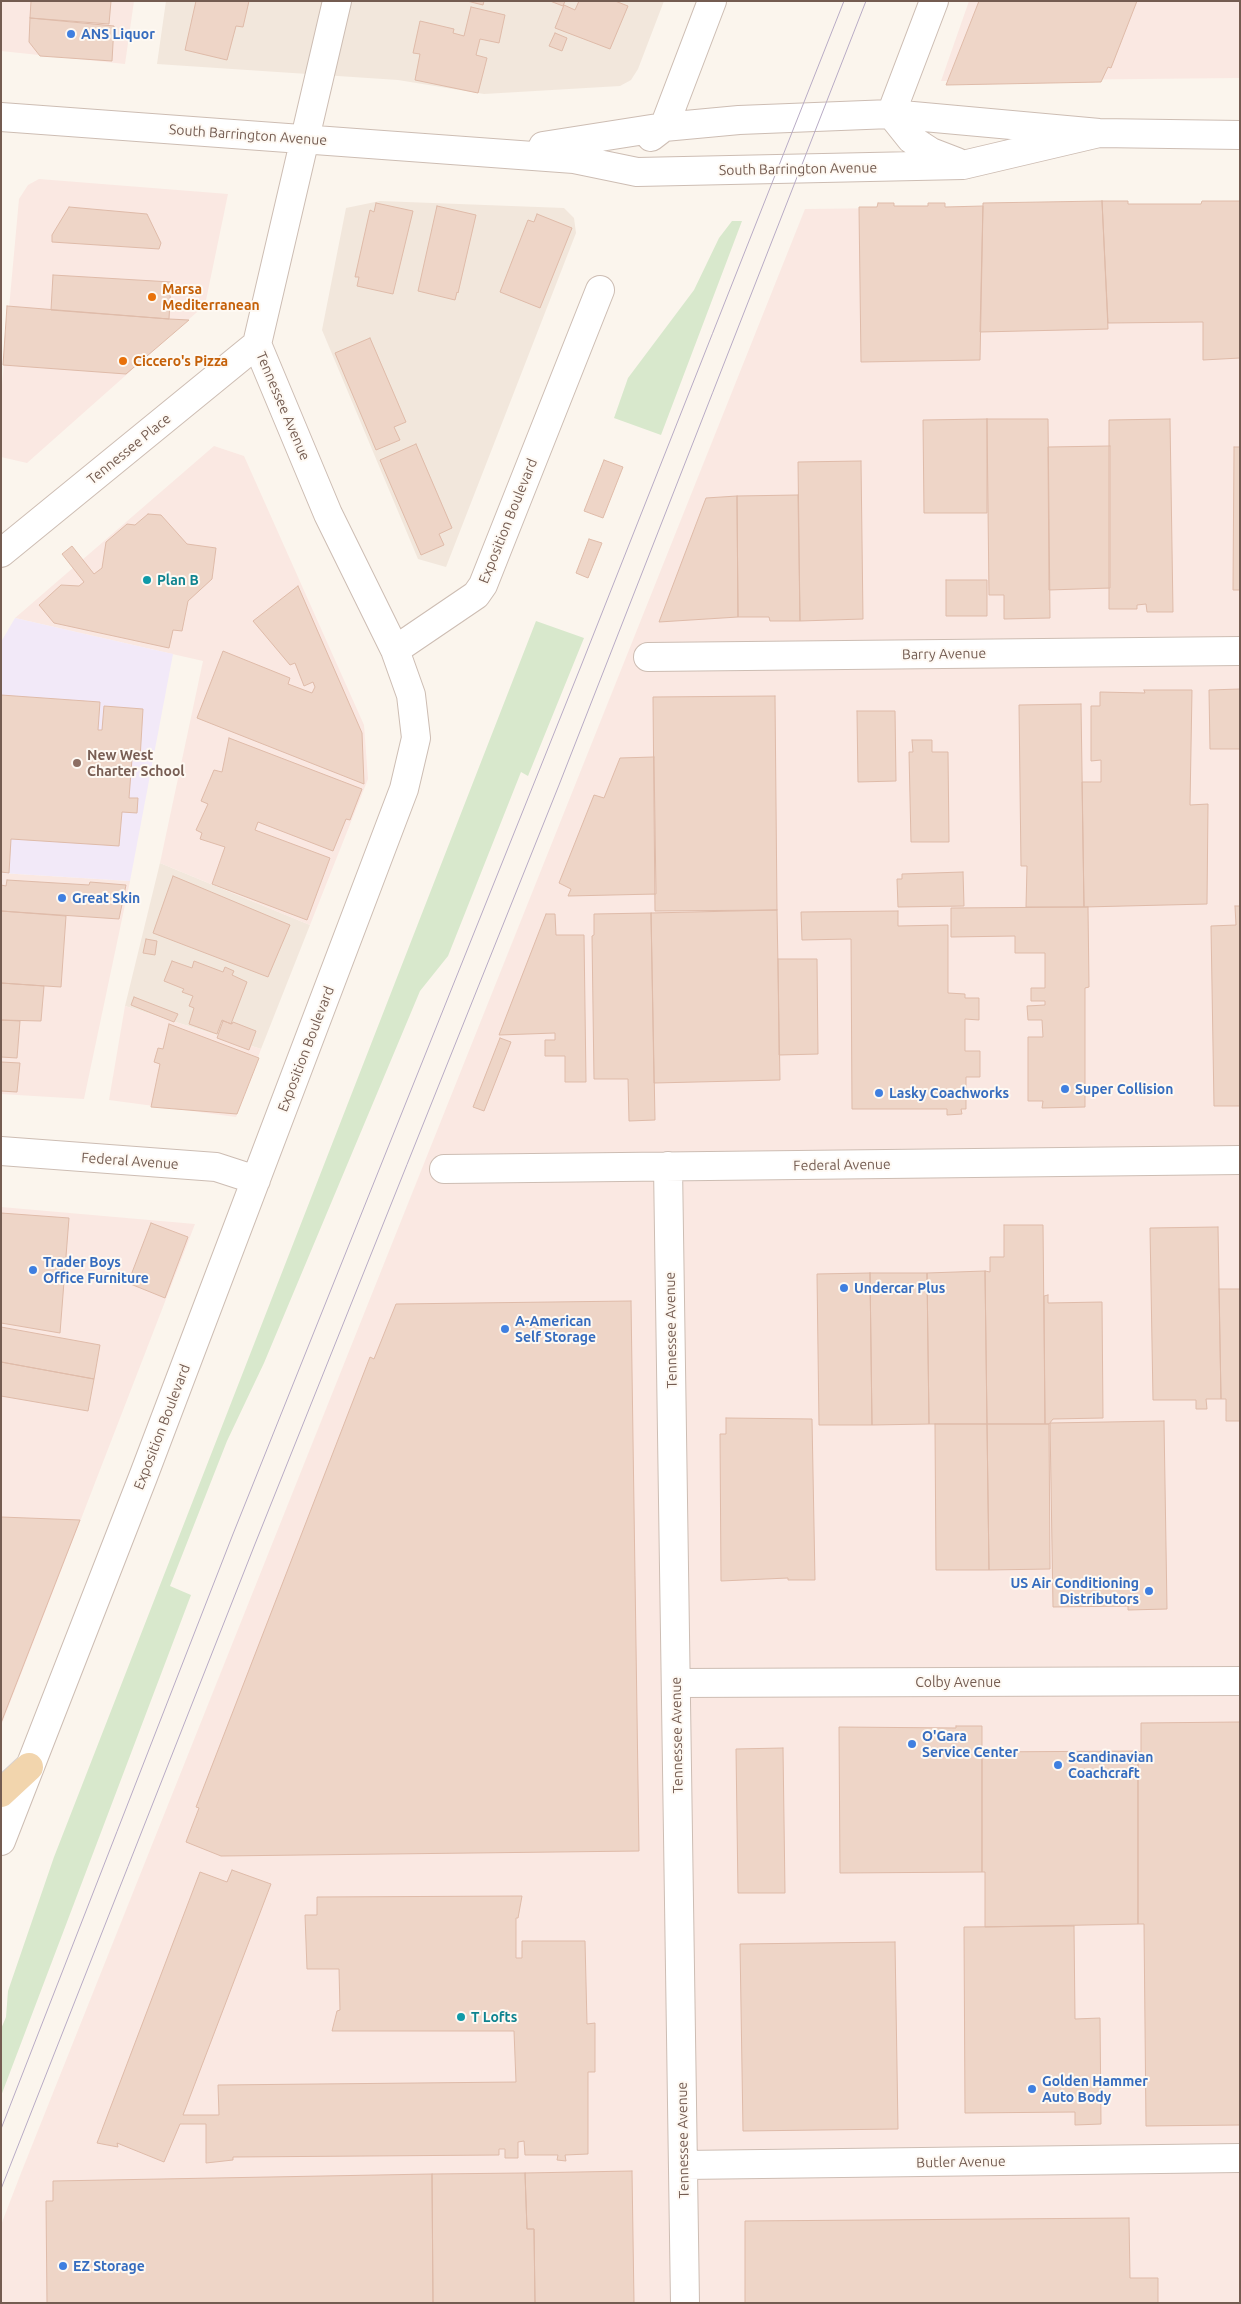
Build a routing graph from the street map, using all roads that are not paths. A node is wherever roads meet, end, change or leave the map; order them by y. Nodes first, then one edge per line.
1 (337, 1) edge
2 (712, 1) edge
3 (934, 1) edge
4 (891, 114) junction
5 (1, 117) edge
6 (664, 127) junction
7 (1099, 133) junction
8 (1240, 135) edge
9 (305, 138) junction
10 (494, 154) junction
11 (574, 159) junction
12 (964, 165) junction
13 (600, 290) dead end
14 (257, 344) junction
15 (1, 553) edge
16 (395, 650) junction
17 (1240, 651) edge
18 (648, 658) dead end
19 (1, 1151) edge
20 (1240, 1160) edge
21 (668, 1166) junction
22 (444, 1169) dead end
23 (256, 1180) junction
24 (1240, 1681) edge
25 (677, 1683) junction
26 (30, 1767) junction
27 (1, 1793) edge
28 (1, 1841) edge
29 (1240, 2158) edge
30 (683, 2165) junction
31 (685, 2303) edge

1 - 9 street, Tennessee Avenue
2 - 6 street
3 - 4 street
4 - 6 street, South Barrington Avenue
4 - 7 street, South Barrington Avenue
4 - 12 street
5 - 9 street, South Barrington Avenue
6 - 10 street, South Barrington Avenue
6 - 11 street
7 - 8 street, South Barrington Avenue
7 - 12 street, South Barrington Avenue
9 - 10 street, South Barrington Avenue
9 - 14 street, Tennessee Avenue
10 - 11 street, South Barrington Avenue
11 - 12 street, South Barrington Avenue
13 - 16 street, Exposition Boulevard
14 - 15 street, Tennessee Place
14 - 16 street, Tennessee Avenue
16 - 23 street, Exposition Boulevard
17 - 18 street, Barry Avenue
19 - 23 street, Federal Avenue
20 - 21 street, Federal Avenue
21 - 22 street, Federal Avenue
21 - 25 street, Tennessee Avenue
23 - 26 street, Exposition Boulevard
24 - 25 street, Colby Avenue
25 - 30 street, Tennessee Avenue
26 - 27 main road
26 - 28 street, Exposition Boulevard
29 - 30 street, Butler Avenue
30 - 31 street, Tennessee Avenue

